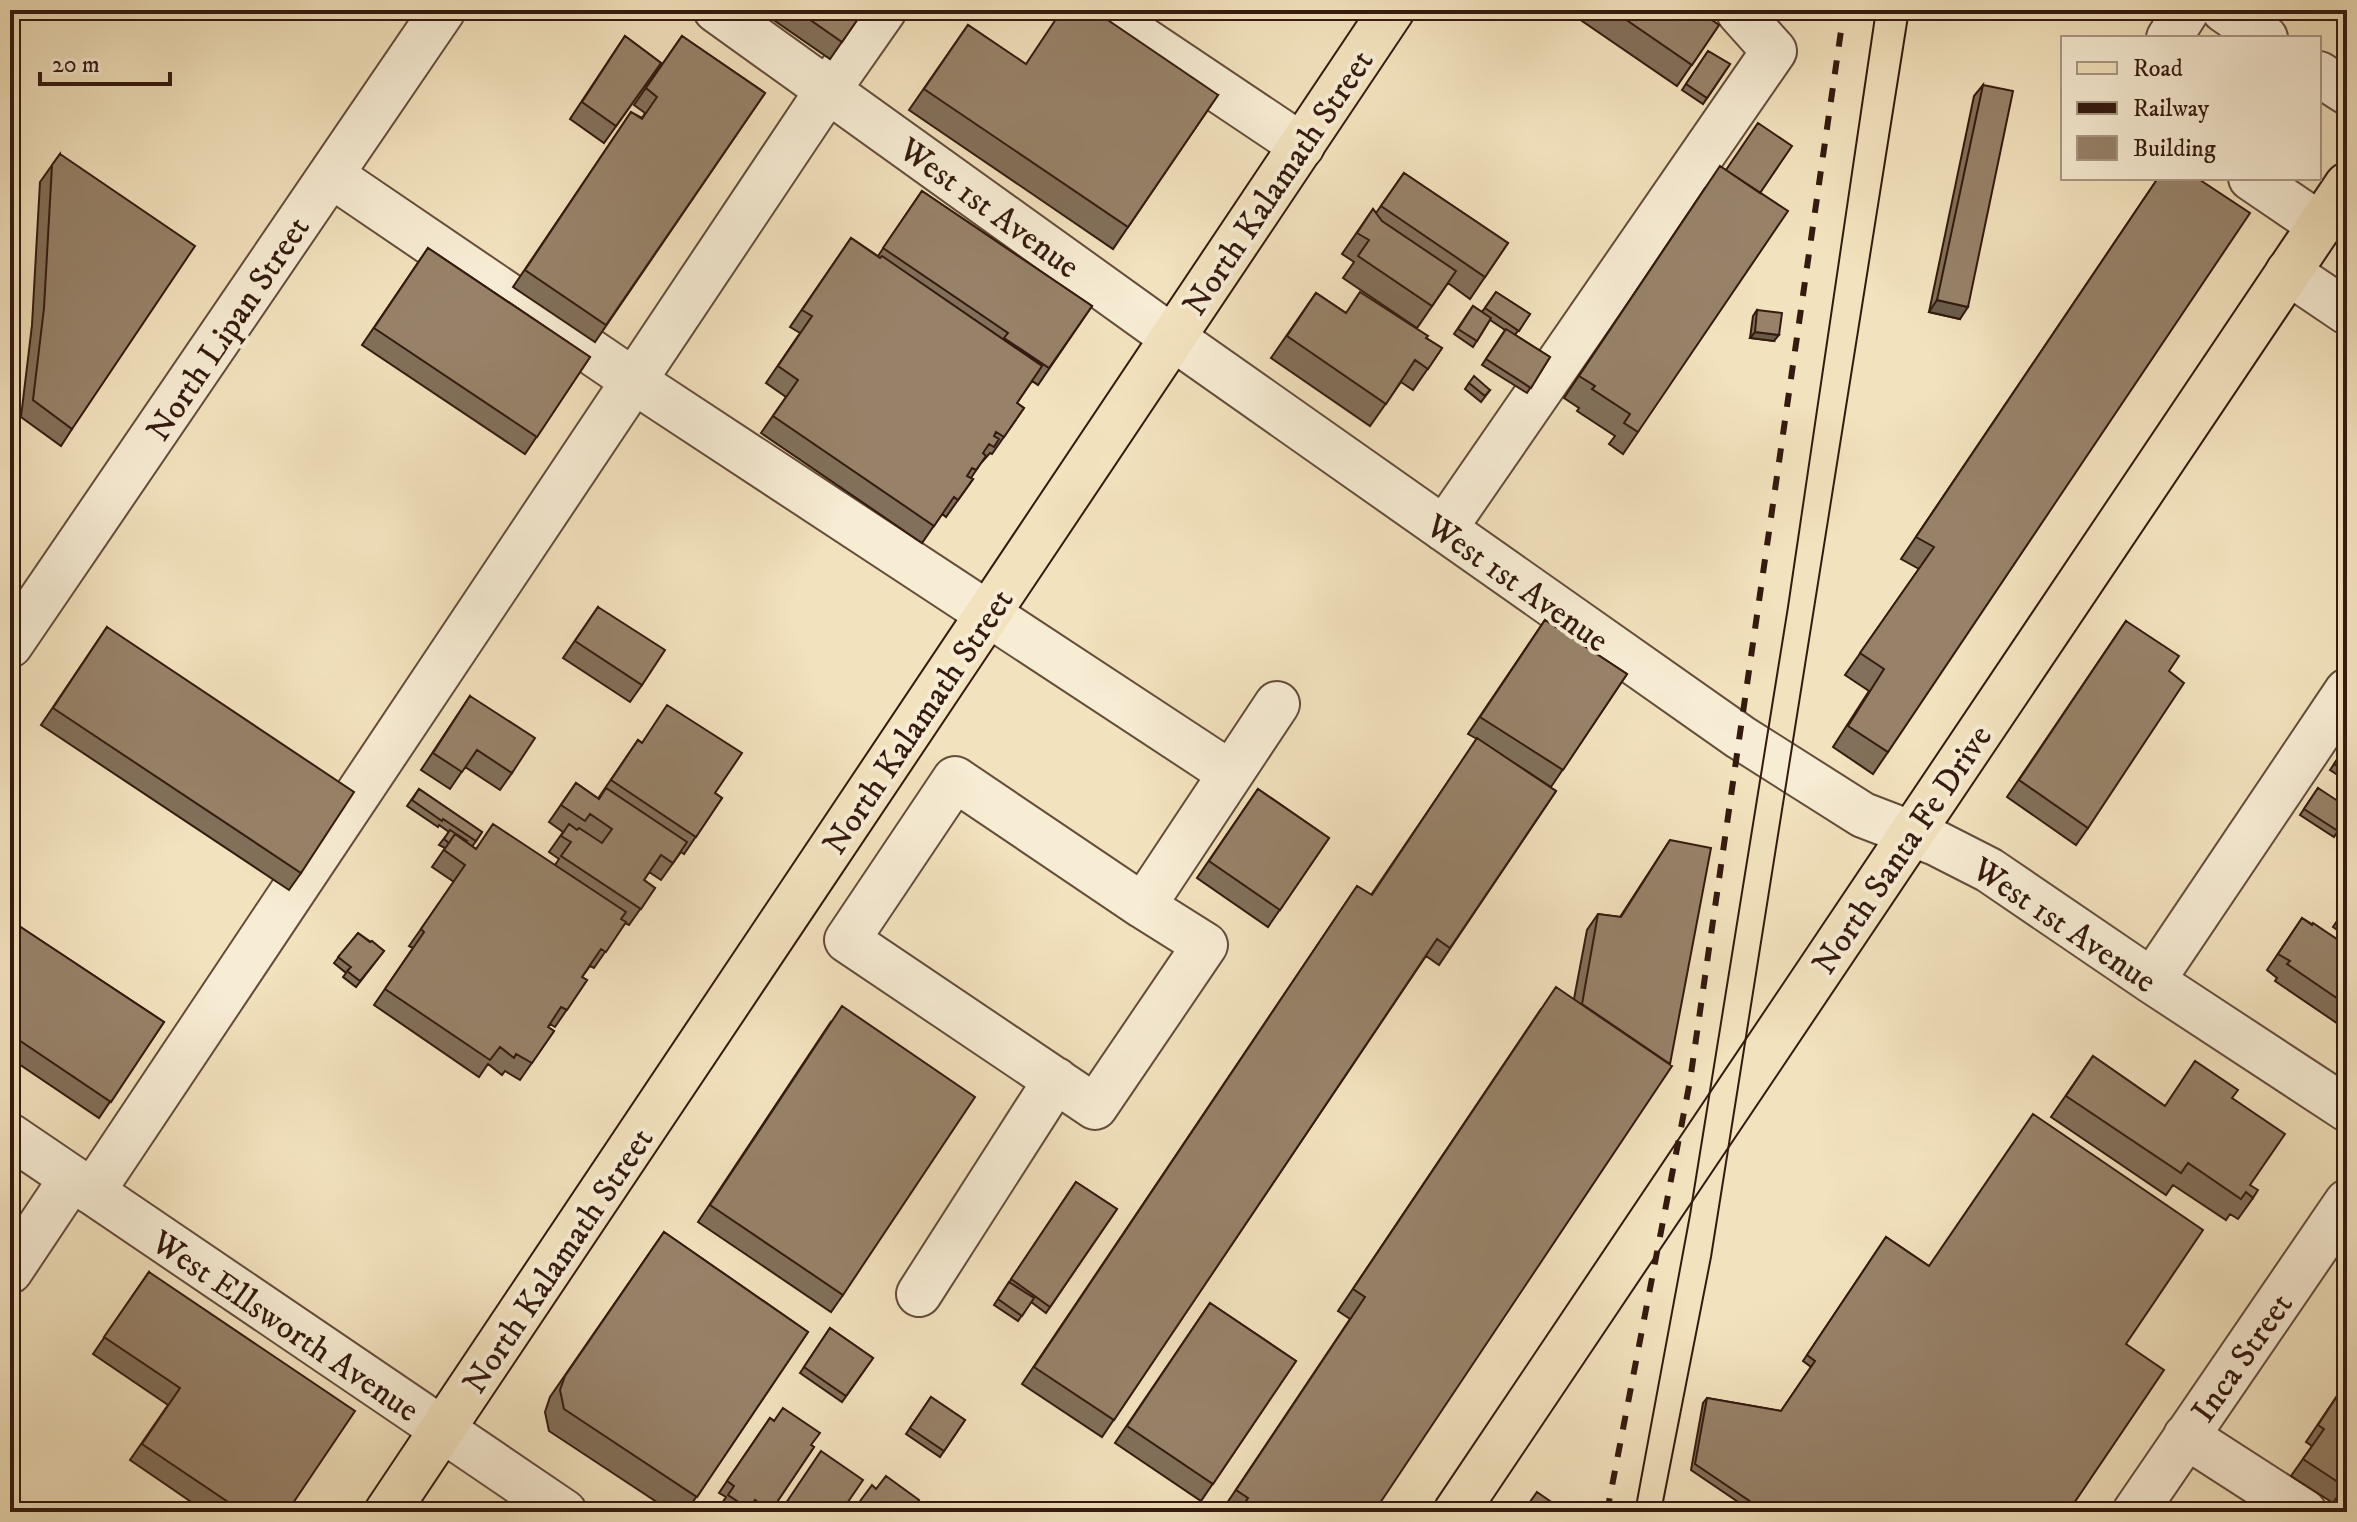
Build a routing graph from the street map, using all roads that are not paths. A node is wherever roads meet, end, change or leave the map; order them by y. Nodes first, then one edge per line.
1 (443, 10) edge
2 (716, 10) edge
3 (884, 10) edge
4 (1099, 10) edge
5 (1392, 10) edge
6 (2187, 10) edge
7 (2224, 10) edge
8 (1738, 11) edge
9 (2170, 36) edge
10 (2262, 36) edge
11 (2321, 75) edge
12 (828, 90) junction
13 (2347, 92) edge
14 (1302, 146) junction
15 (331, 175) junction
16 (2254, 180) edge
17 (2347, 185) edge
18 (2320, 225) junction
19 (2288, 272) junction
20 (2347, 312) edge
21 (1173, 338) junction
22 (634, 381) junction
23 (1444, 529) junction
24 (988, 615) junction
25 (10, 645) edge
26 (2347, 691) edge
27 (1277, 704) dead end
28 (1230, 773) junction
29 (1912, 833) junction
30 (1143, 906) junction
31 (2152, 981) junction
32 (1056, 1080) junction
33 (2347, 1109) edge
34 (10, 1136) edge
35 (82, 1185) junction
36 (2347, 1202) edge
37 (10, 1271) edge
38 (919, 1294) dead end
39 (442, 1431) junction
40 (2186, 1436) junction
41 (387, 1512) edge
42 (564, 1512) edge
43 (1456, 1512) edge
44 (2135, 1512) edge
45 (2304, 1512) edge

1 - 15 street, North Lipan Street
2 - 12 street, West 1st Avenue
3 - 12 street
4 - 14 street
5 - 14 main road, North Kalamath Street
6 - 9 street
7 - 10 street
8 - 23 street
11 - 13 street
12 - 21 street, West 1st Avenue
12 - 22 street
14 - 21 main road, North Kalamath Street
15 - 22 street
15 - 25 street, North Lipan Street
16 - 18 street
17 - 18 main road, North Santa Fe Drive
18 - 19 main road, North Santa Fe Drive
19 - 20 street
19 - 29 main road, North Santa Fe Drive
21 - 23 street, West 1st Avenue
21 - 24 main road, North Kalamath Street
22 - 24 street
22 - 35 street
23 - 29 street, West 1st Avenue
24 - 28 street
24 - 39 main road, North Kalamath Street
26 - 31 street
27 - 28 street
28 - 30 street
29 - 31 street, West 1st Avenue
29 - 43 main road, North Santa Fe Drive
30 - 32 street
30 - 32 street
31 - 33 street, West 1st Avenue
32 - 38 street
34 - 35 street, West Ellsworth Avenue
35 - 37 street
35 - 39 street, West Ellsworth Avenue
36 - 40 street, Inca Street
39 - 41 main road, North Kalamath Street
39 - 42 street, West Ellsworth Avenue
40 - 44 street, Inca Street
40 - 45 street

